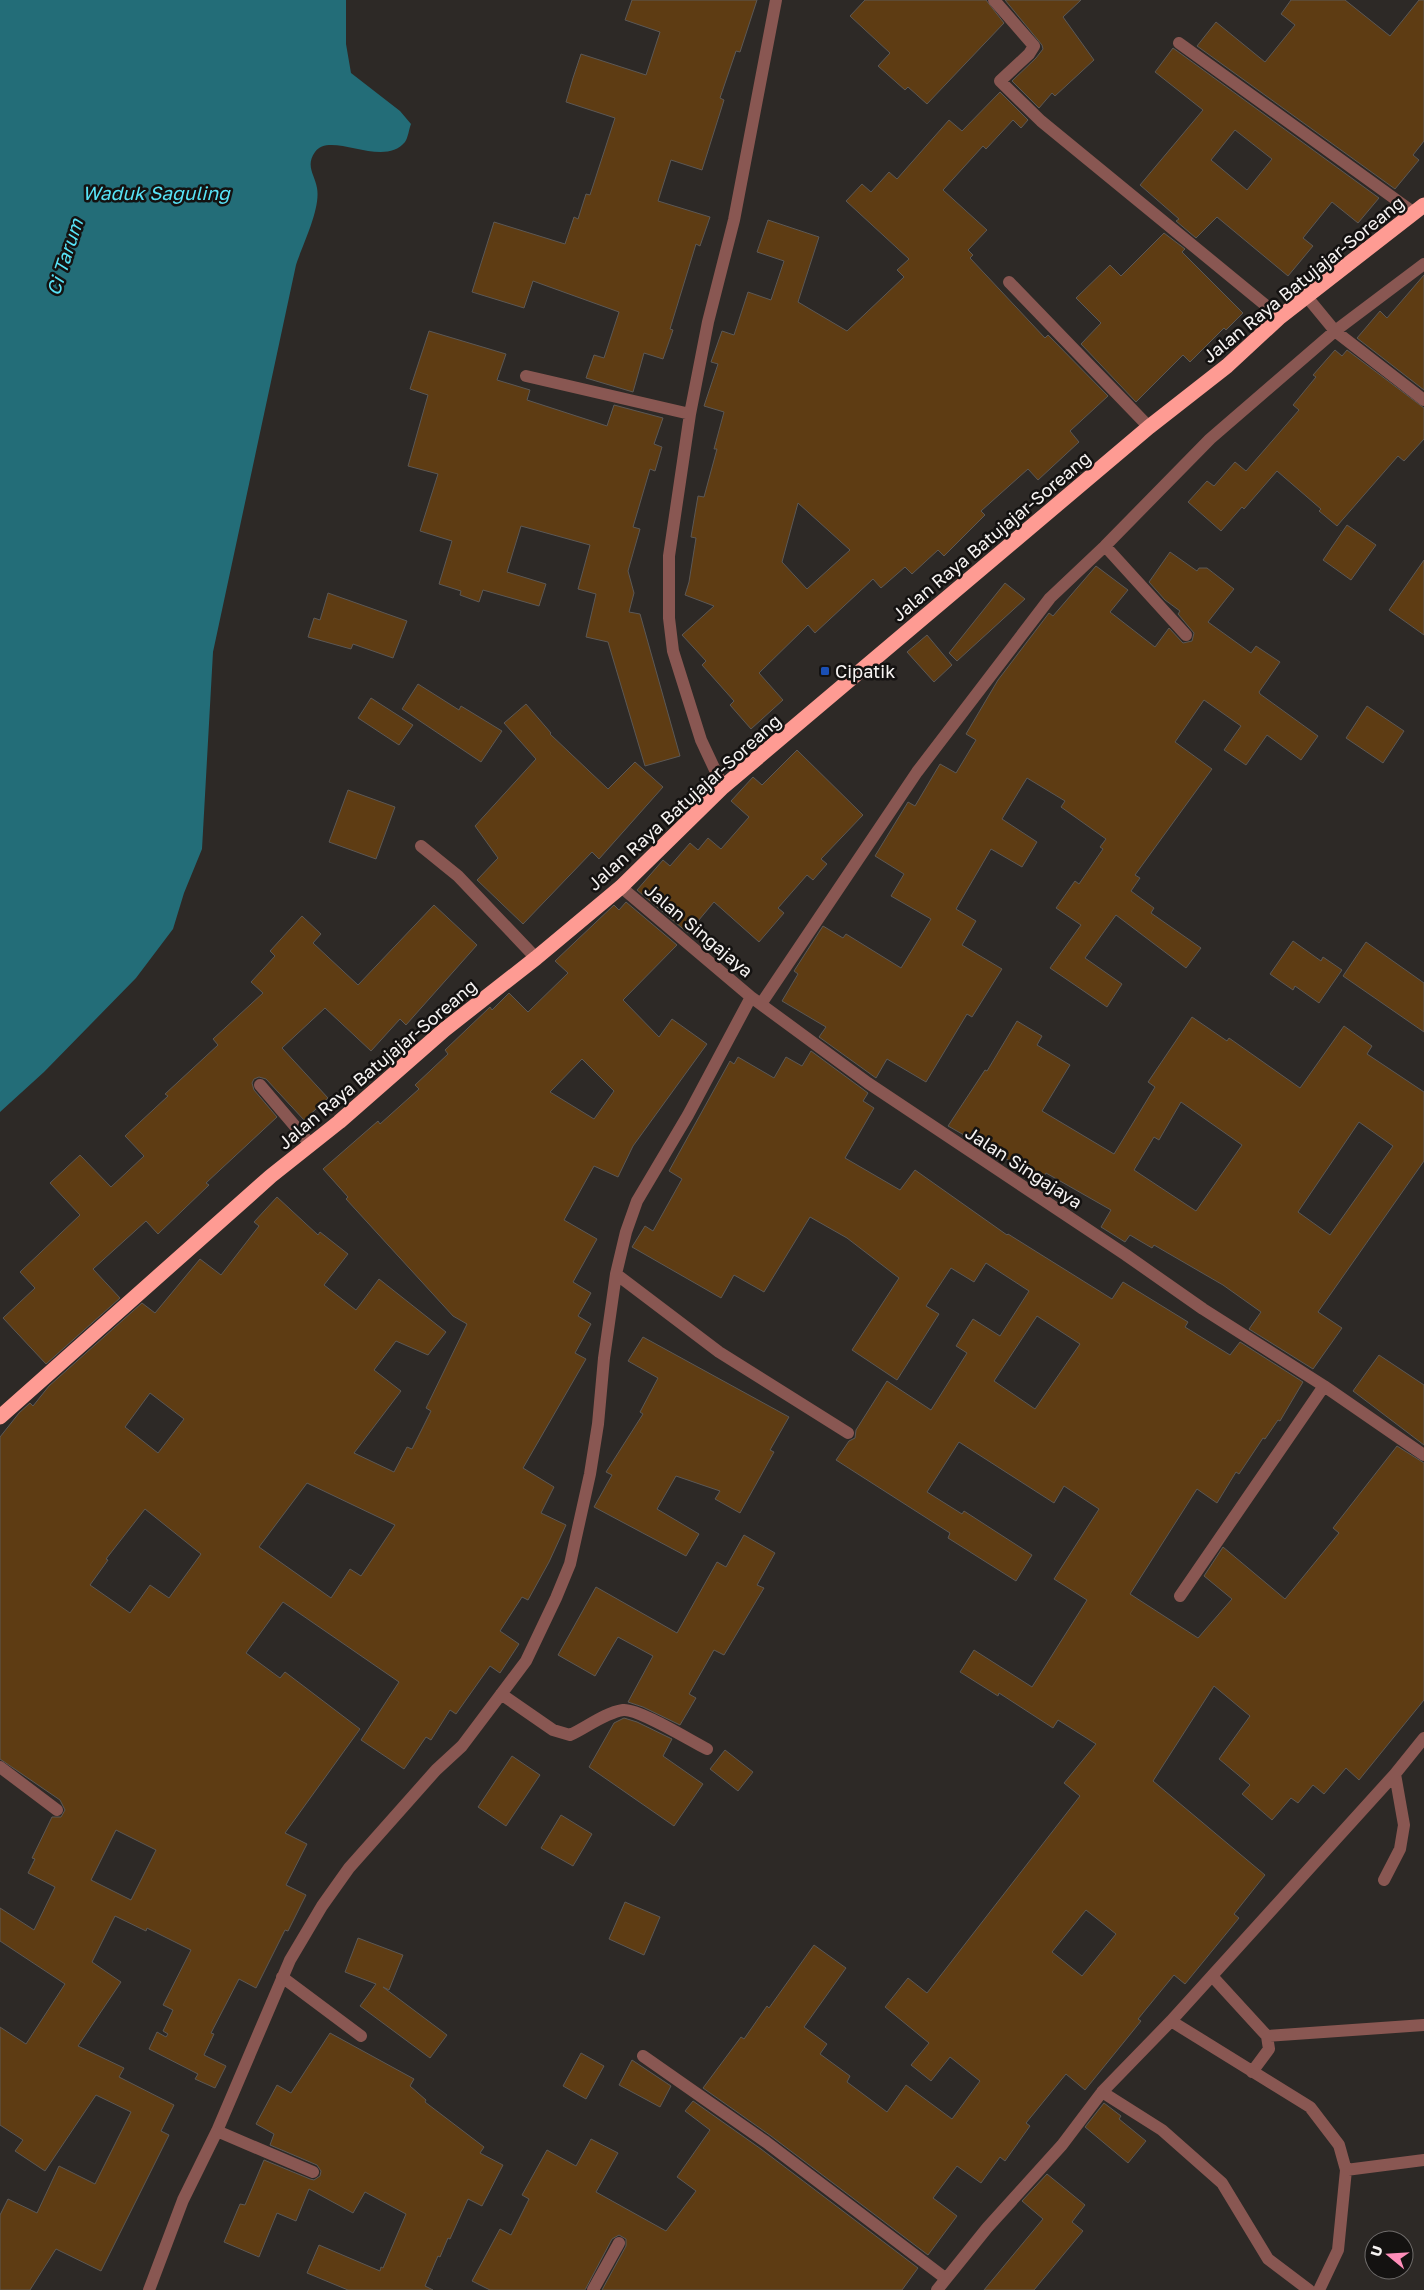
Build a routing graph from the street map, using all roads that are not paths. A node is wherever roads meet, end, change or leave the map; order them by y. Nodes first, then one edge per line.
1 (776, 0) edge
2 (994, 0) edge
3 (1179, 43) dead end
4 (1419, 208) edge
5 (1424, 264) edge
6 (1009, 282) dead end
7 (1311, 302) junction
8 (1280, 317) junction
9 (1333, 329) junction
10 (526, 376) dead end
11 (1424, 400) edge
12 (690, 414) junction
13 (1149, 427) junction
14 (1105, 546) junction
15 (1186, 635) dead end
16 (723, 787) junction
17 (421, 846) dead end
18 (621, 887) junction
19 (536, 958) junction
20 (756, 1000) junction
21 (260, 1086) dead end
22 (311, 1145) junction
23 (616, 1274) junction
24 (1324, 1386) junction
25 (0, 1417) edge
26 (848, 1433) dead end
27 (1424, 1455) edge
28 (1180, 1596) dead end
29 (505, 1696) junction
30 (1424, 1738) edge
31 (707, 1750) dead end
32 (0, 1767) edge
33 (1395, 1774) junction
34 (57, 1810) dead end
35 (1384, 1880) dead end
36 (1212, 1976) junction
37 (282, 1977) junction
38 (1171, 2021) junction
39 (1424, 2025) edge
40 (361, 2036) dead end
41 (1267, 2036) junction
42 (643, 2056) dead end
43 (1252, 2072) junction
44 (1102, 2092) junction
45 (217, 2131) junction
46 (1424, 2160) edge
47 (1346, 2170) junction
48 (313, 2172) dead end
49 (619, 2243) dead end
50 (945, 2278) junction
51 (149, 2290) edge
52 (593, 2290) edge
53 (937, 2290) edge
54 (1309, 2290) edge
55 (1319, 2290) edge

1 - 12 street
2 - 8 street
3 - 4 street
4 - 7 highway, Jalan Raya Batujajar-Soreang
5 - 9 street
6 - 13 street
7 - 8 highway, Jalan Raya Batujajar-Soreang
7 - 9 street
8 - 13 highway, Jalan Raya Batujajar-Soreang
9 - 11 street
9 - 14 street
10 - 12 street
12 - 16 street
13 - 16 highway, Jalan Raya Batujajar-Soreang
14 - 15 street
14 - 20 street
16 - 18 highway, Jalan Raya Batujajar-Soreang
17 - 19 street
18 - 19 highway, Jalan Raya Batujajar-Soreang
18 - 20 street, Jalan Singajaya
19 - 22 highway, Jalan Raya Batujajar-Soreang
20 - 23 street
20 - 24 street, Jalan Singajaya
21 - 22 street
22 - 25 highway, Jalan Raya Batujajar-Soreang
23 - 26 street
23 - 29 street
24 - 27 street, Jalan Singajaya
24 - 28 street
29 - 31 street
29 - 37 street
30 - 33 street
32 - 34 street
33 - 35 street
33 - 36 street
36 - 38 street
36 - 41 street
37 - 40 street
37 - 45 street
38 - 43 street
38 - 44 street
39 - 41 street
41 - 43 street
42 - 50 street
43 - 47 street
44 - 50 street
44 - 54 street
45 - 48 street
45 - 51 street
46 - 47 street
47 - 55 street
49 - 52 street
50 - 53 street

